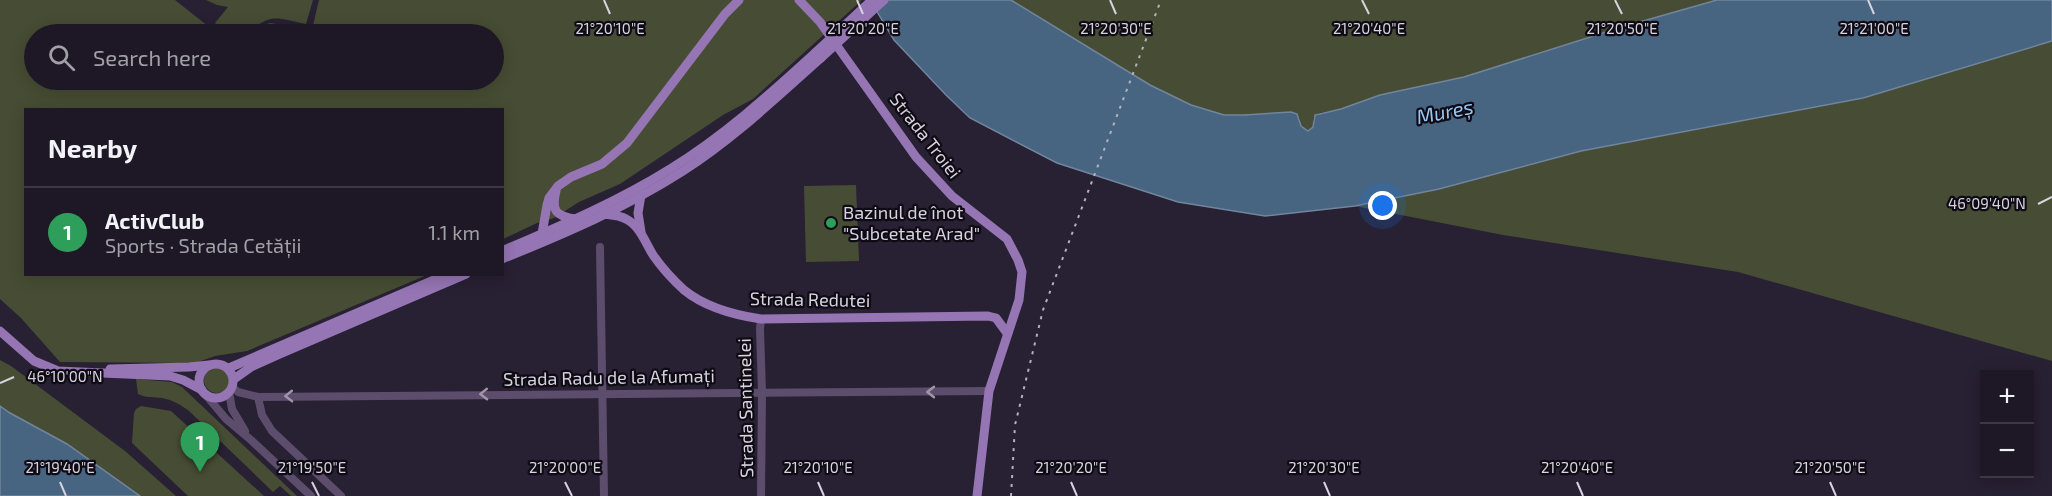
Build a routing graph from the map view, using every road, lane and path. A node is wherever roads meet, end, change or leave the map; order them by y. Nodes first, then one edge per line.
1 (740, 0) edge
2 (799, 0) edge
3 (872, 0) edge
4 (884, 0) edge
5 (818, 55) junction
6 (558, 186) junction
7 (641, 195) junction
8 (603, 214) junction
9 (575, 219) junction
10 (640, 232) junction
11 (542, 234) junction
12 (600, 247) dead end
13 (504, 250) edge
14 (504, 258) edge
15 (443, 276) edge
16 (461, 276) edge
17 (761, 319) junction
18 (0, 331) edge
19 (1007, 333) junction
20 (209, 365) junction
21 (229, 368) junction
22 (71, 373) junction
23 (232, 386) junction
24 (989, 391) junction
25 (204, 392) junction
26 (762, 392) junction
27 (602, 393) junction
28 (258, 397) junction
29 (251, 440) junction
30 (311, 496) edge
31 (341, 496) edge
32 (604, 496) edge
33 (761, 496) edge
34 (977, 496) edge

1 - 6 main road
2 - 19 main road, Strada Troiei
3 - 5 main road, bridge
4 - 5 main road, bridge
5 - 7 main road
5 - 9 main road
6 - 9 main road
6 - 11 main road
7 - 8 main road
7 - 10 main road
8 - 10 main road
8 - 14 main road
9 - 11 main road
10 - 17 main road, Strada Redutei
11 - 13 main road
12 - 27 street
15 - 21 main road
16 - 23 main road
17 - 19 main road, Strada Redutei
17 - 26 street, Strada Santinelei
18 - 22 main road
19 - 24 main road, Strada Troiei
20 - 21 main road
20 - 22 main road
20 - 25 main road
21 - 23 main road
22 - 25 main road
23 - 25 main road
23 - 28 street, Strada Radu de la Afumați
23 - 29 street
24 -> 26 street, Strada Radu de la Afumați
24 - 34 main road, Strada Troiei
25 - 29 street
26 - 27 street, Strada Radu de la Afumați
26 - 33 street, Strada Santinelei
27 -> 28 street, Strada Radu de la Afumați
27 - 32 street
28 - 31 street
29 - 30 street

